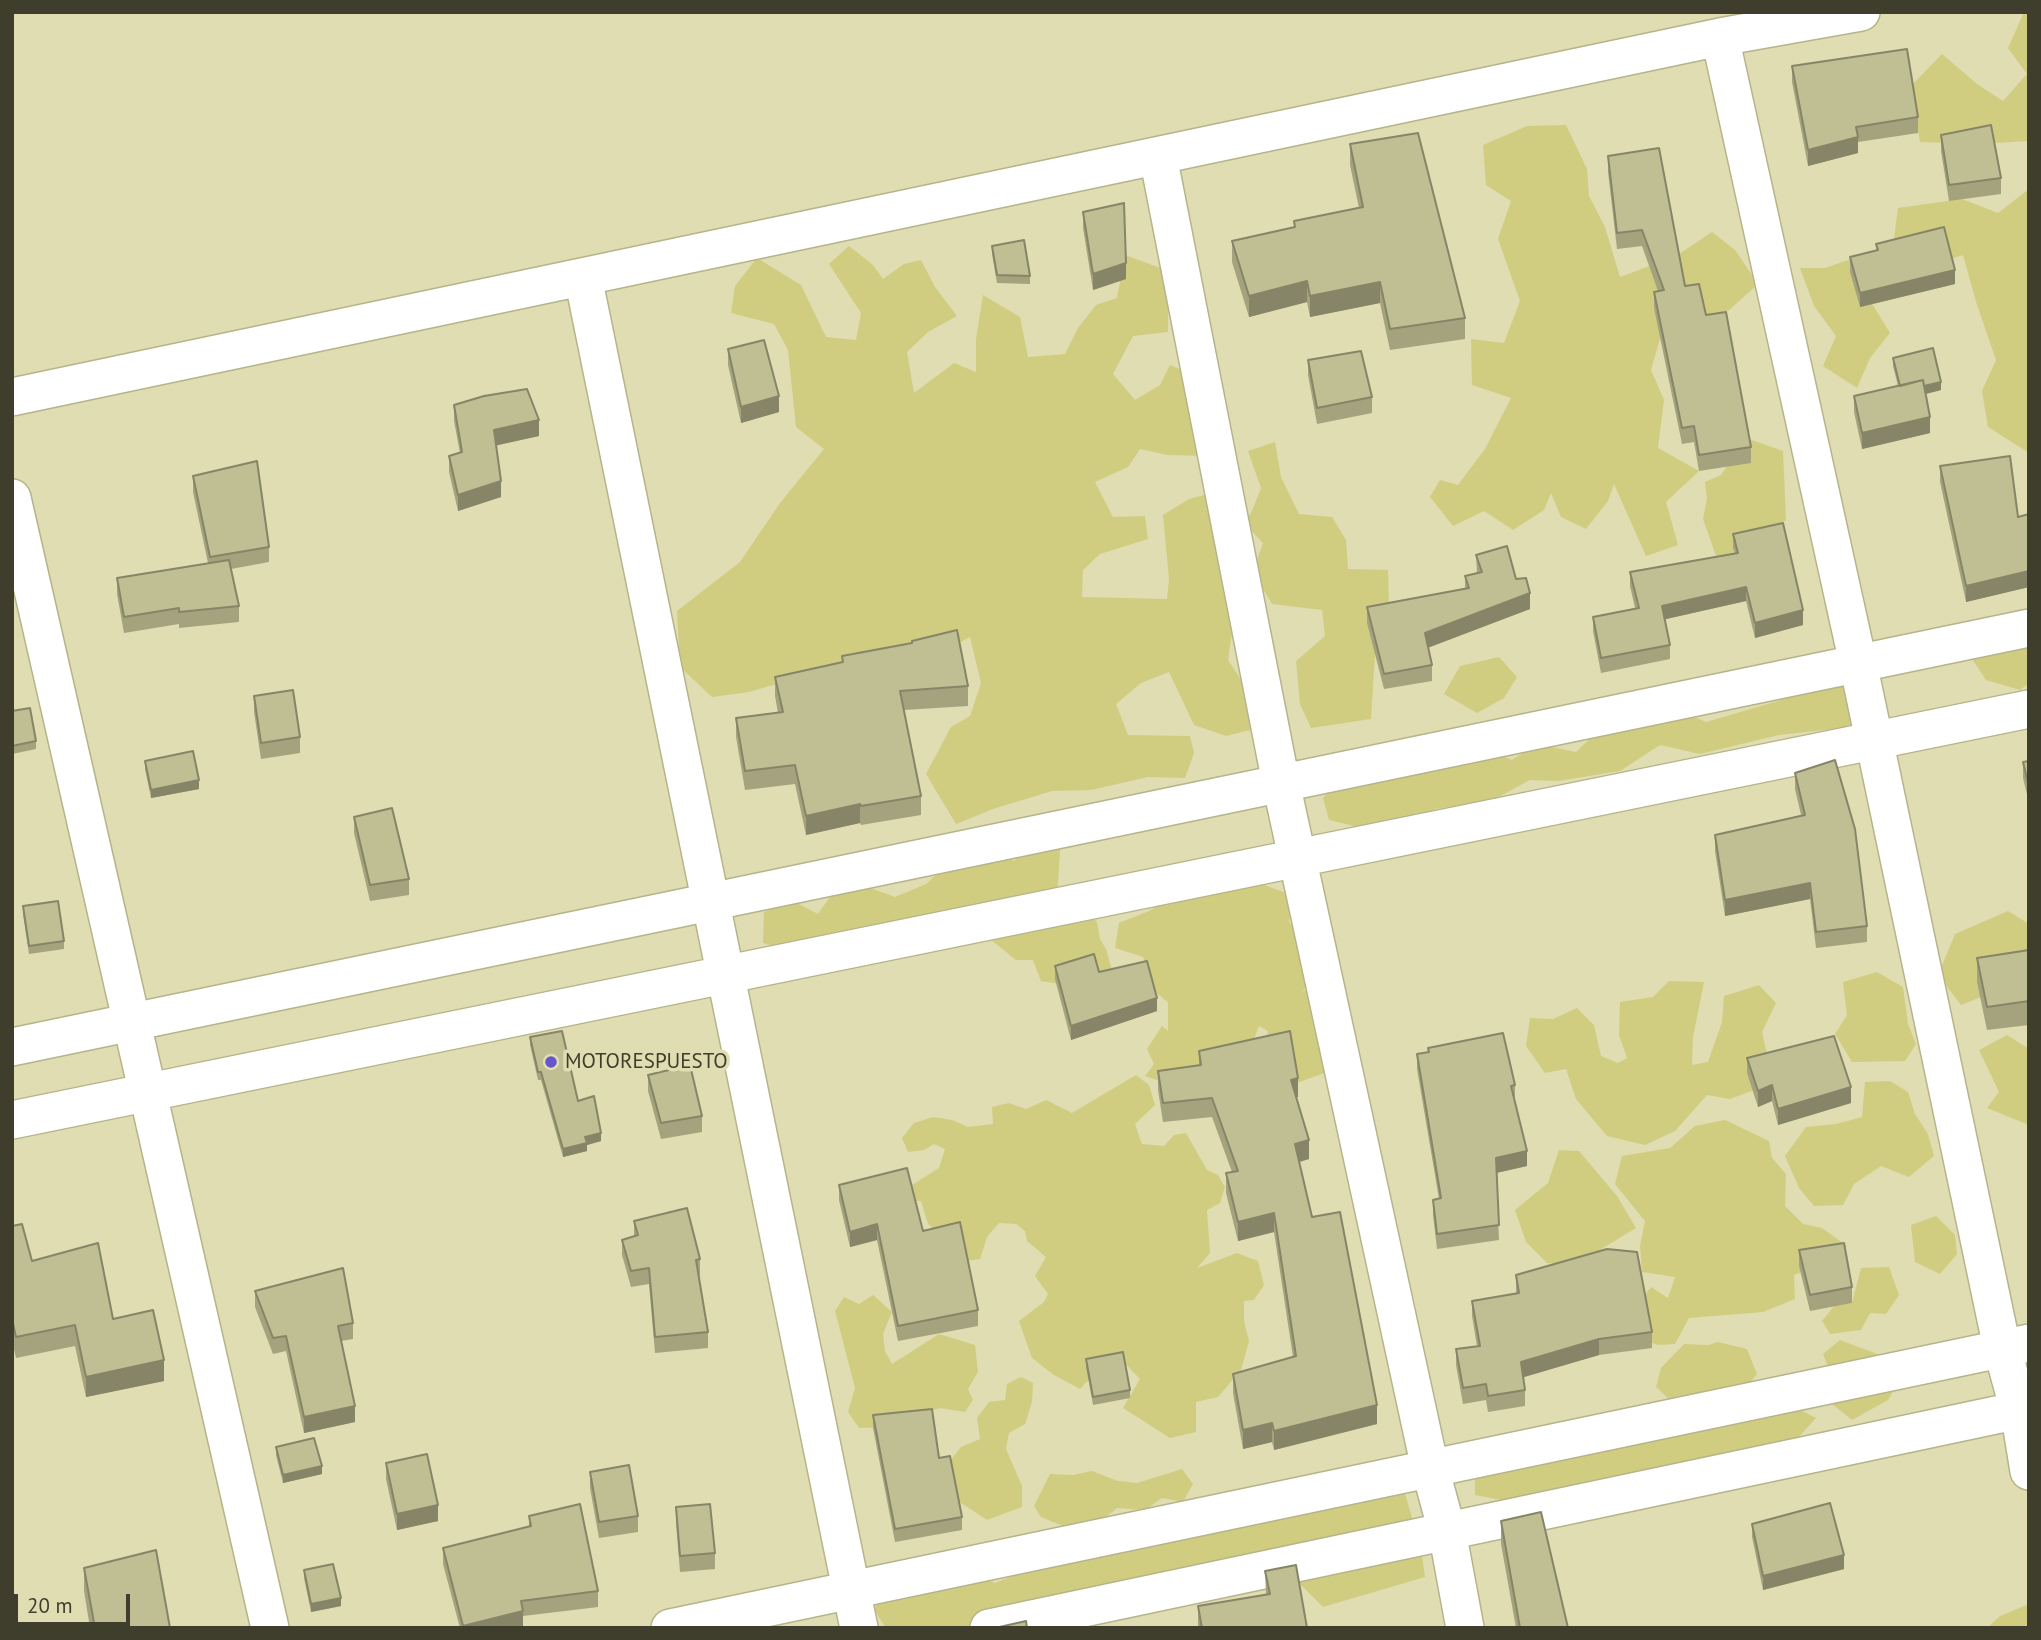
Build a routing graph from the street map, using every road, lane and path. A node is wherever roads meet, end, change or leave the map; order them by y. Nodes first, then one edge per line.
1 (1861, 12) edge
2 (1720, 37) junction
3 (1158, 156) junction
4 (583, 277) junction
5 (12, 397) edge
6 (12, 498) edge
7 (2029, 628) edge
8 (1858, 663) junction
9 (2029, 709) edge
10 (1874, 740) junction
11 (1281, 783) junction
12 (1299, 858) junction
13 (710, 902) junction
14 (725, 974) junction
15 (133, 1022) junction
16 (12, 1047) edge
17 (148, 1092) junction
18 (12, 1120) edge
19 (2016, 1345) edge
20 (2024, 1409) edge
21 (1430, 1468) junction
22 (2029, 1471) edge
23 (1447, 1531) junction
24 (851, 1590) junction
25 (270, 1628) edge
26 (670, 1628) edge
27 (859, 1628) edge
28 (989, 1628) edge
29 (1465, 1628) edge

1 - 2 street
2 - 3 street
2 - 8 street
3 - 4 street
3 - 11 street
4 - 5 street
4 - 13 street
6 - 15 street
7 - 8 street
8 - 10 street
8 - 11 street
9 - 10 street
10 - 12 street
10 - 19 street
11 - 12 street
11 - 13 street
12 - 14 street
12 - 21 street
13 - 14 street
13 - 15 street
14 - 17 street
14 - 24 street
15 - 16 street
15 - 17 street
17 - 18 street
17 - 25 street
19 - 20 street
19 - 21 street
20 - 22 street
20 - 23 street
21 - 23 street
21 - 24 street
23 - 28 street
23 - 29 street
24 - 26 street
24 - 27 street

